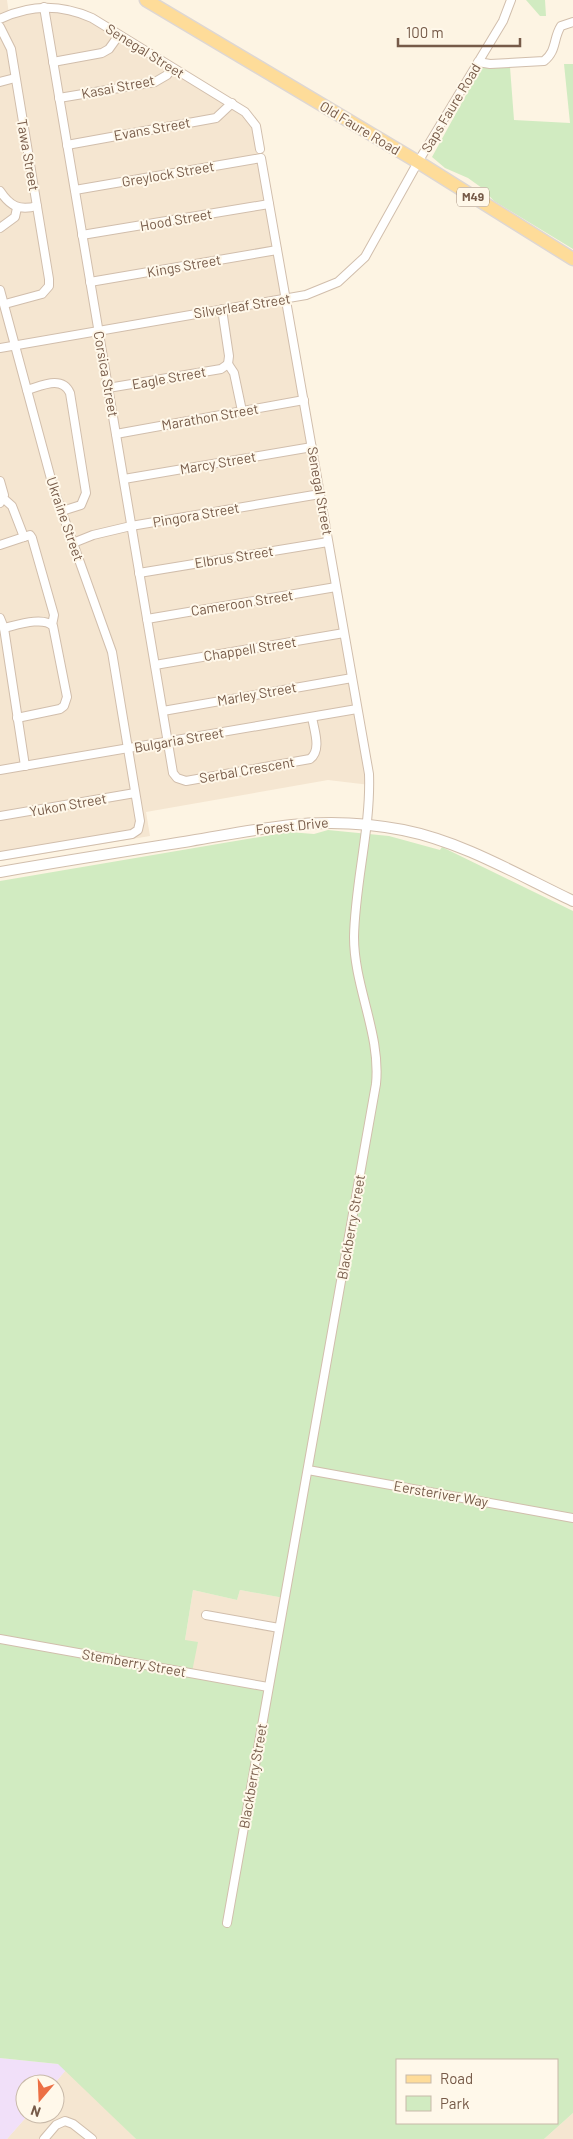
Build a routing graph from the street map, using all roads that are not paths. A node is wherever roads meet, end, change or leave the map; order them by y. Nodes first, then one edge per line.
1 (146, 0) edge
2 (511, 0) edge
3 (44, 7) junction
4 (0, 19) edge
5 (573, 22) edge
6 (0, 27) edge
7 (119, 35) junction
8 (53, 62) junction
9 (478, 62) junction
10 (172, 68) junction
11 (15, 78) junction
12 (0, 82) edge
13 (59, 98) junction
14 (232, 103) junction
15 (67, 145) junction
16 (260, 149) dead end
17 (261, 158) joint
18 (418, 162) junction
19 (75, 190) junction
20 (0, 191) edge
21 (269, 204) junction
22 (37, 206) junction
23 (17, 208) junction
24 (0, 228) edge
25 (82, 236) junction
26 (277, 250) junction
27 (573, 259) edge
28 (90, 282) junction
29 (0, 290) edge
30 (286, 298) junction
31 (5, 304) junction
32 (222, 309) junction
33 (98, 330) junction
34 (14, 344) junction
35 (0, 348) edge
36 (228, 364) junction
37 (108, 388) junction
38 (28, 390) junction
39 (304, 400) junction
40 (242, 412) junction
41 (116, 434) junction
42 (312, 447) junction
43 (124, 479) junction
44 (0, 481) edge
45 (320, 494) junction
46 (1, 501) edge
47 (62, 511) junction
48 (131, 526) junction
49 (24, 537) junction
50 (328, 542) junction
51 (73, 543) junction
52 (0, 545) edge
53 (139, 572) junction
54 (336, 587) junction
55 (0, 618) edge
56 (147, 619) junction
57 (52, 625) junction
58 (4, 628) junction
59 (344, 633) junction
60 (155, 665) junction
61 (352, 678) junction
62 (358, 709) junction
63 (162, 711) junction
64 (312, 717) junction
65 (17, 718) junction
66 (168, 742) junction
67 (128, 748) junction
68 (25, 766) junction
69 (0, 770) edge
70 (136, 793) junction
71 (0, 816) edge
72 (365, 824) junction
73 (0, 856) edge
74 (0, 872) edge
75 (573, 901) edge
76 (308, 1470) junction
77 (573, 1518) edge
78 (206, 1615) dead end
79 (279, 1628) junction
80 (0, 1639) edge
81 (268, 1687) junction
82 (227, 1923) dead end
83 (44, 2139) edge
84 (92, 2139) edge

1 - 18 main road, Old Faure Road / M49
2 - 9 street, Saps Faure Road
3 - 4 street, Senegal Street
3 - 7 street, Senegal Street
3 - 8 street, Corsica Street
5 - 9 street
6 - 11 street, Tawa Street
7 - 8 street
7 - 10 street, Senegal Street
8 - 13 street, Corsica Street
9 - 18 street, Saps Faure Road
10 - 13 street, Kasai Street
10 - 14 street, Senegal Street
11 - 12 street
11 - 22 street, Tawa Street
13 - 15 street, Corsica Street
14 - 15 street, Evans Street
14 - 16 street, Senegal Street
15 - 19 street, Corsica Street
17 - 19 street, Greylock Street
17 - 21 street, Senegal Street
18 - 27 main road, Old Faure Road / M49
18 - 30 street, Silverleaf Street
19 - 25 street, Corsica Street
20 - 23 street
21 - 25 street, Hood Street
21 - 26 street, Senegal Street
22 - 23 street
22 - 31 street, Tawa Street
23 - 24 street
25 - 28 street, Corsica Street
26 - 28 street, Kings Street
26 - 30 street, Senegal Street
28 - 33 street, Corsica Street
29 - 31 street, Ukraine Street
30 - 32 street, Silverleaf Street
30 - 39 street, Senegal Street
31 - 34 street, Ukraine Street
32 - 33 street, Silverleaf Street
32 - 36 street
33 - 34 street, Silverleaf Street
33 - 37 street, Corsica Street
34 - 35 street, Silverleaf Street
34 - 38 street, Ukraine Street
36 - 37 street, Eagle Street
36 - 40 street
37 - 41 street, Corsica Street
38 - 47 street, Ukraine Street
38 - 47 street
39 - 40 street, Marathon Street
39 - 42 street, Senegal Street
40 - 41 street, Marathon Street
41 - 43 street, Corsica Street
42 - 43 street, Marcy Street
42 - 45 street, Senegal Street
43 - 48 street, Corsica Street
44 - 46 street
45 - 48 street, Pingora Street
45 - 50 street, Senegal Street
46 - 49 street
47 - 51 street, Ukraine Street
48 - 51 street, Pingora Street
48 - 53 street, Corsica Street
49 - 52 street
49 - 57 street
50 - 53 street, Elbrus Street
50 - 54 street, Senegal Street
51 - 67 street, Ukraine Street
53 - 56 street, Corsica Street
54 - 56 street, Cameroon Street
54 - 59 street, Senegal Street
55 - 58 street
56 - 60 street, Corsica Street
57 - 58 street
57 - 65 street
58 - 65 street
59 - 60 street, Chappell Street
59 - 61 street, Senegal Street
60 - 63 street, Corsica Street
61 - 62 street, Senegal Street
61 - 63 street, Marley Street
62 - 64 street, Bulgaria Street
62 - 72 street, Senegal Street
63 - 66 street, Corsica Street
64 - 66 street, Bulgaria Street
64 - 66 street, Serbal Crescent
65 - 68 street
66 - 67 street, Bulgaria Street
67 - 68 street, Bulgaria Street
67 - 70 street, Ukraine Street
68 - 69 street, Bulgaria Street
70 - 71 street, Yukon Street
70 - 73 street, Ukraine Street
72 - 74 street, Forest Drive
72 - 75 street, Forest Drive
72 - 76 street, Blackberry Street
76 - 77 street, Eersteriver Way
76 - 79 street, Blackberry Street
78 - 79 street
79 - 81 street, Blackberry Street
80 - 81 street, Stemberry Street
81 - 82 street, Blackberry Street
83 - 84 street

